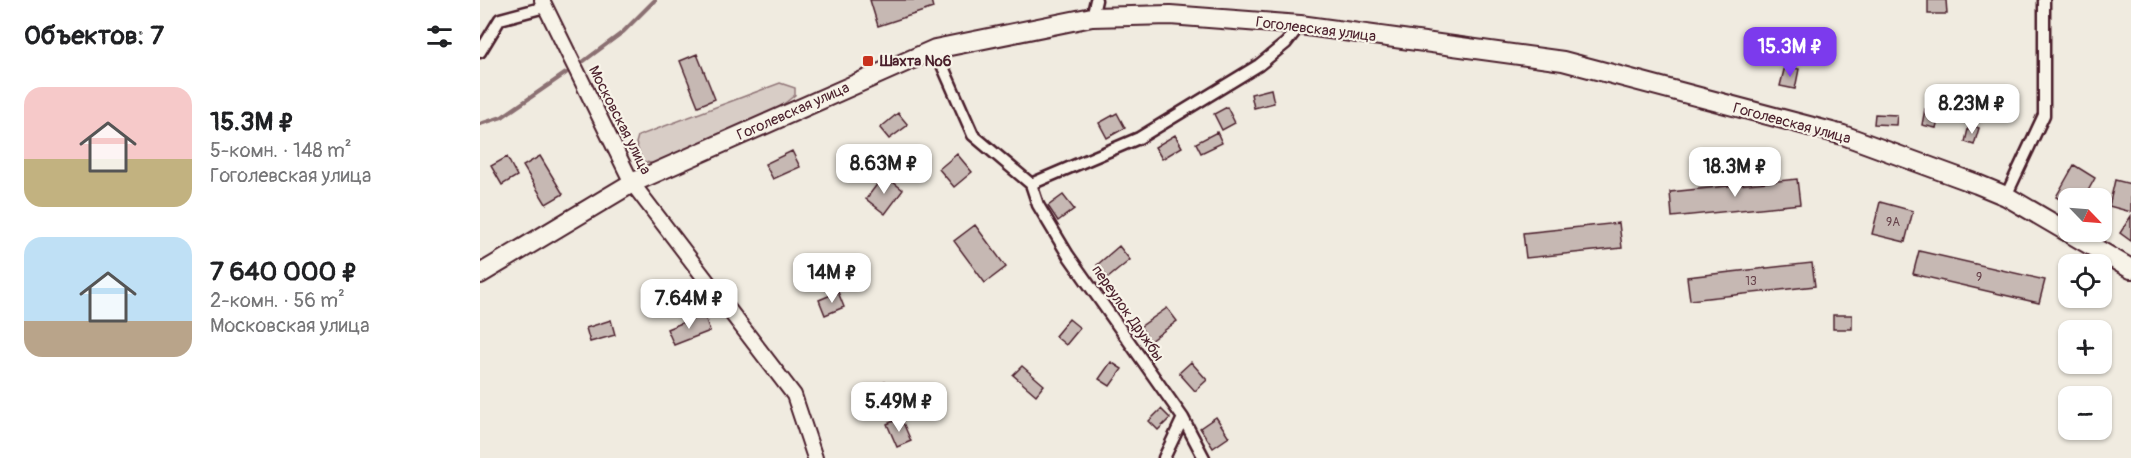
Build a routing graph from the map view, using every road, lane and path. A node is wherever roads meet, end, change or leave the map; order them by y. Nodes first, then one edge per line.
1 (2044, 0) edge
2 (543, 3) edge
3 (1094, 9) edge
4 (1300, 25) junction
5 (934, 49) junction
6 (480, 52) edge
7 (632, 183) junction
8 (1031, 184) junction
9 (2006, 196) junction
10 (2131, 269) edge
11 (480, 274) edge
12 (1183, 418) junction
13 (815, 458) edge
14 (1164, 458) edge
15 (1204, 458) edge

1 - 9 street
2 - 6 street
2 - 7 street, Московская улица
3 - 4 main road, Гоголевская улица
3 - 5 main road, Гоголевская улица
4 - 8 street
4 - 9 main road, Гоголевская улица
5 - 7 main road, Гоголевская улица
5 - 8 street, переулок Дружбы
7 - 11 main road, Гоголевская улица
7 - 13 street, Московская улица
8 - 12 street, переулок Дружбы
9 - 10 main road, Гоголевская улица
12 - 14 street
12 - 15 street, переулок Дружбы

